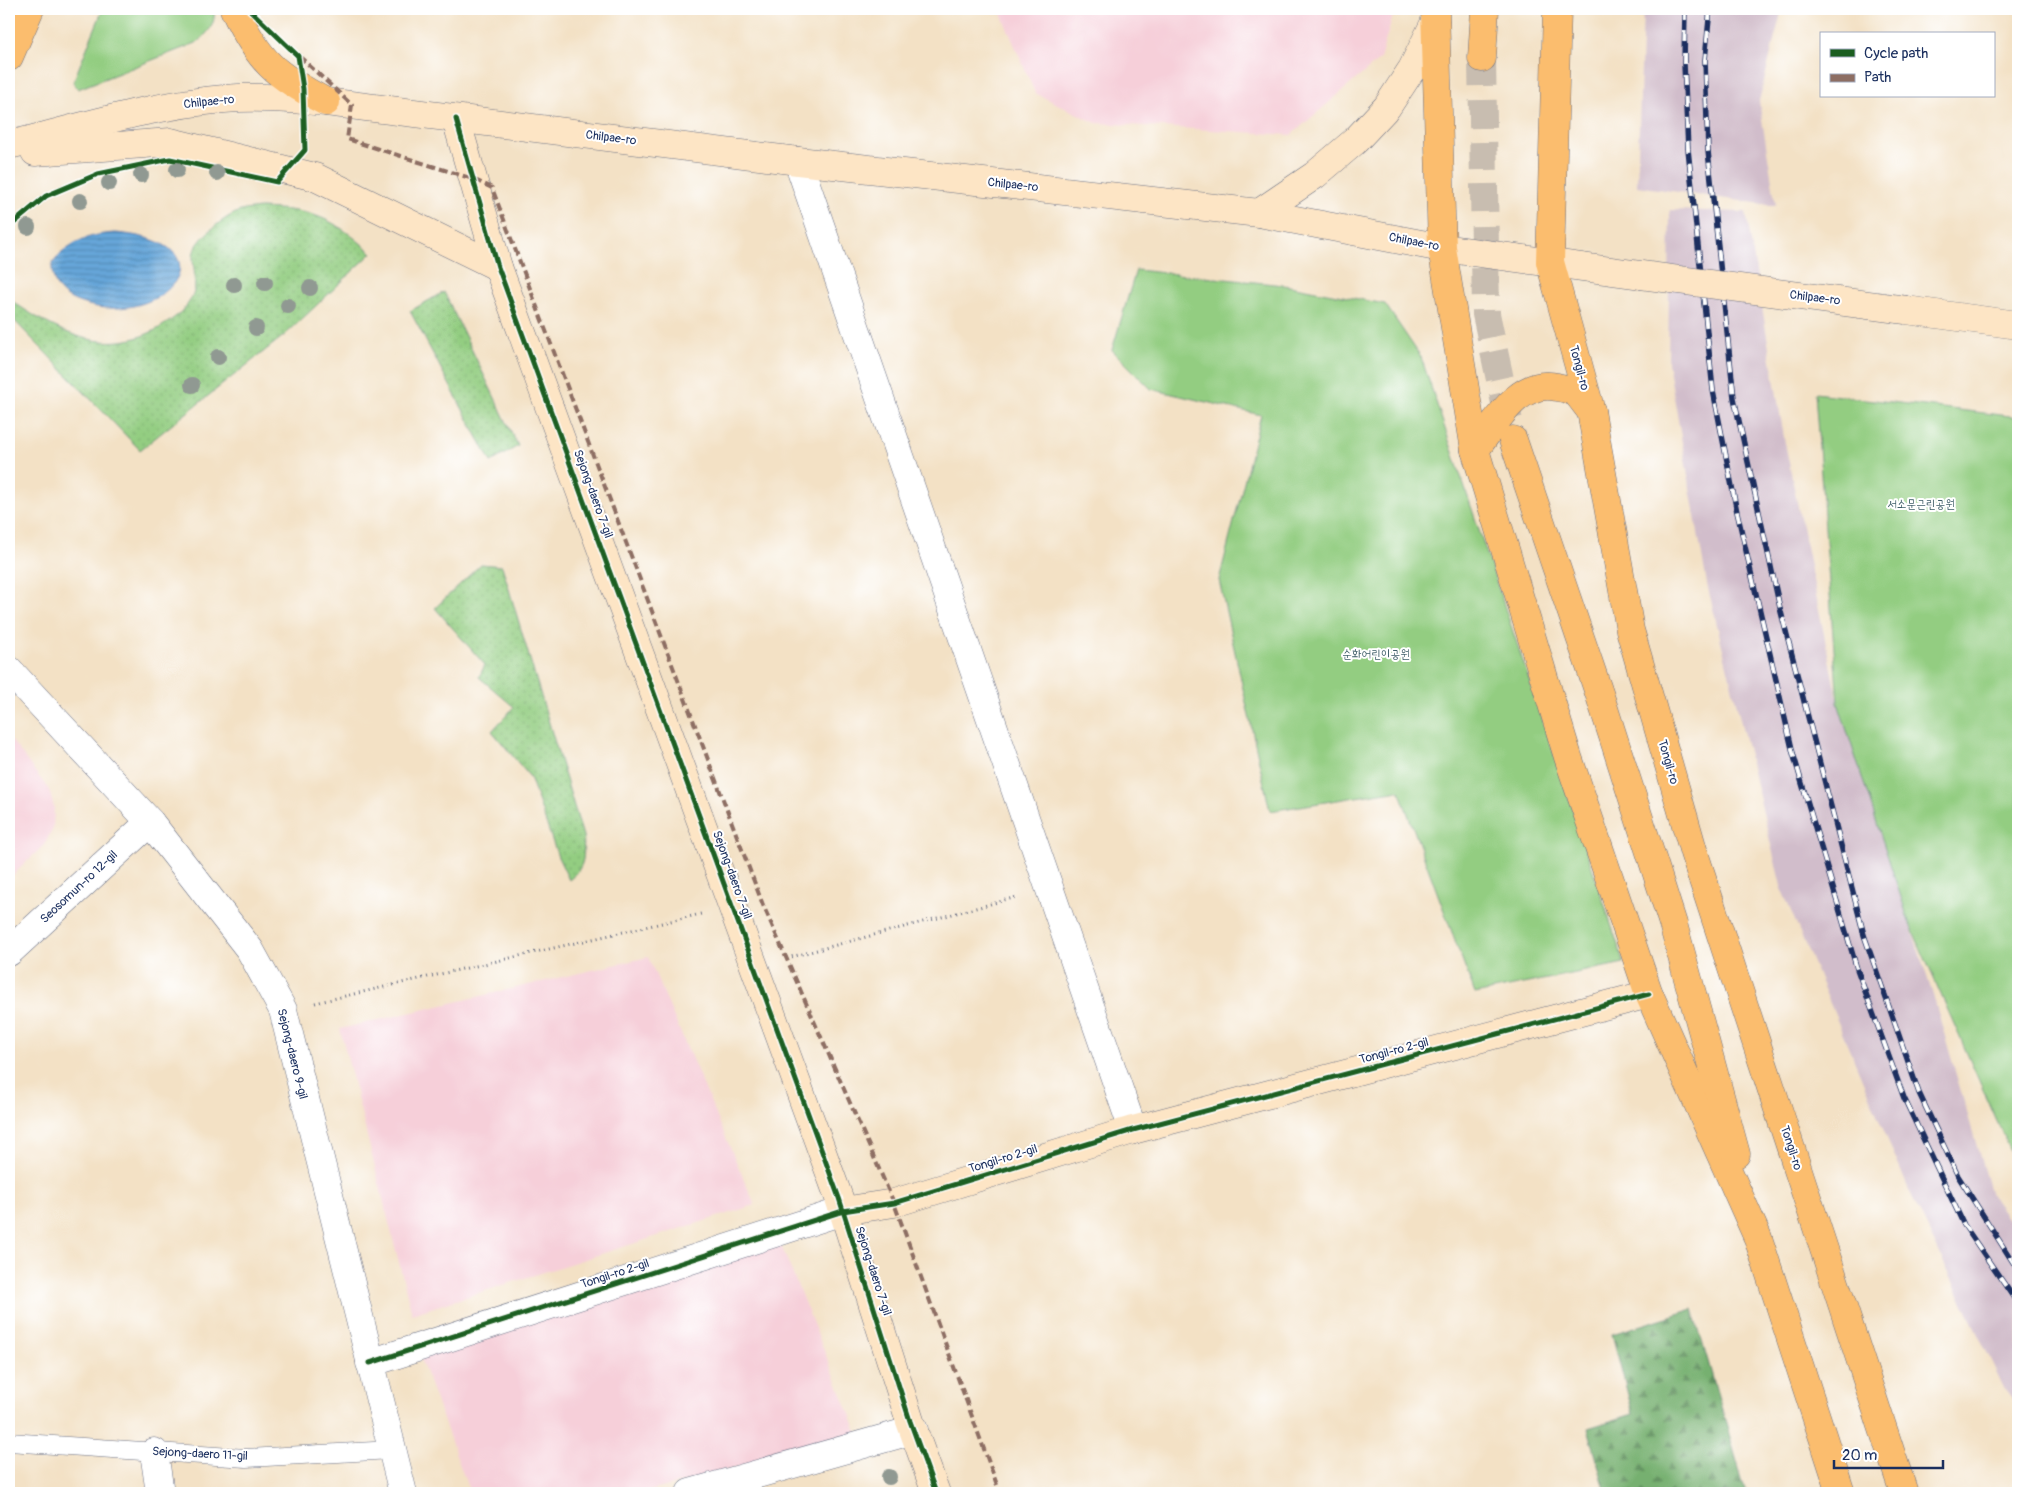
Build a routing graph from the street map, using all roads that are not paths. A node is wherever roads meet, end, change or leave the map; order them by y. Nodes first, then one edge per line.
1 (30, 9) edge
2 (234, 9) edge
3 (1485, 9) edge
4 (1557, 9) edge
5 (1435, 15) edge
6 (9, 57) edge
7 (1482, 58) tunnel mouth
8 (326, 102) junction
9 (456, 119) junction
10 (9, 145) edge
11 (9, 154) edge
12 (798, 161) junction
13 (1259, 213) junction
14 (1442, 248) junction
15 (1550, 262) junction
16 (498, 267) junction
17 (2018, 325) edge
18 (1590, 412) junction
19 (1513, 440) tunnel mouth
20 (1475, 450) junction
21 (9, 670) edge
22 (150, 822) junction
23 (9, 952) edge
24 (1649, 994) junction
25 (1133, 1130) junction
26 (843, 1211) junction
27 (1758, 1238) junction
28 (370, 1364) junction
29 (914, 1430) junction
30 (9, 1442) edge
31 (392, 1450) junction
32 (154, 1452) junction
33 (160, 1493) edge
34 (402, 1493) edge
35 (690, 1493) edge
36 (936, 1493) edge
37 (1841, 1493) edge
38 (1904, 1493) edge

1 - 6 main road
2 - 8 main road
3 - 7 main road
4 - 15 main road, Tongil-ro
5 - 13 street
5 - 14 main road
8 - 9 street, Chilpae-ro
8 - 10 street, Chilpae-ro
9 - 12 street, Chilpae-ro
9 - 16 street, Sejong-daero 7-gil
11 - 16 street
12 - 13 street, Chilpae-ro
12 - 25 street
13 - 14 street, Chilpae-ro
14 - 15 street, Chilpae-ro
14 - 20 main road
15 - 17 street, Chilpae-ro, bridge
15 - 18 main road, Tongil-ro
16 - 26 street, Sejong-daero 7-gil
18 - 20 main road
18 - 38 main road, Tongil-ro
19 - 27 main road
20 - 24 main road
21 - 22 street, Sejong-daero 9-gil
22 - 23 street, Seosomun-ro 12-gil
22 - 28 street, Sejong-daero 9-gil
24 - 25 street, Tongil-ro 2-gil
24 - 27 main road
25 - 26 street, Tongil-ro 2-gil
26 - 28 street, Tongil-ro 2-gil
26 - 29 street, Sejong-daero 7-gil
27 - 37 main road
28 - 31 street, Sejong-daero 9-gil
29 - 35 street
29 - 36 street, Sejong-daero 7-gil
30 - 32 lane, Sejong-daero 11-gil
31 - 32 lane, Sejong-daero 11-gil
31 - 34 street, Sejong-daero 9-gil
32 - 33 street

